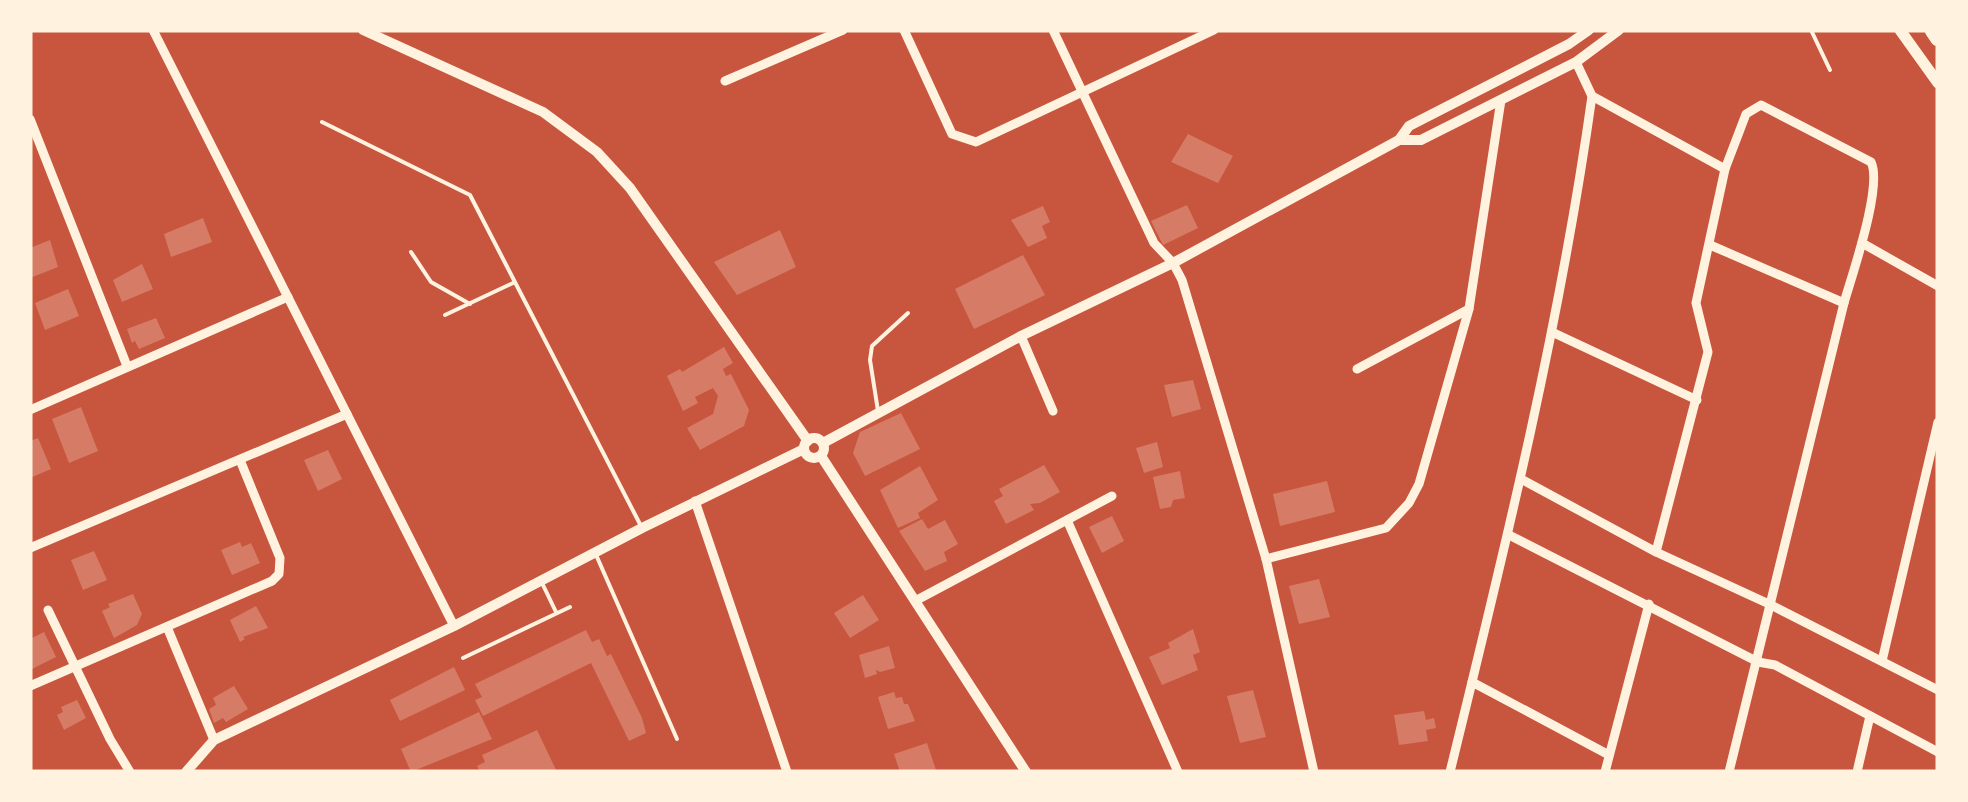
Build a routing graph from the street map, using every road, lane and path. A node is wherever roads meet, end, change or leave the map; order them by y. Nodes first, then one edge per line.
1 (154, 30) edge
2 (363, 30) edge
3 (396, 30) edge
4 (843, 30) edge
5 (904, 30) edge
6 (1053, 30) edge
7 (1589, 30) edge
8 (1620, 30) edge
9 (1811, 30) edge
10 (1900, 30) edge
11 (1209, 31) edge
12 (392, 43) junction
13 (1576, 62) junction
14 (1830, 70) dead end
15 (725, 81) dead end
16 (1938, 83) edge
17 (1083, 91) junction
18 (1592, 96) junction
19 (1501, 100) junction
20 (30, 118) edge
21 (322, 122) dead end
22 (1399, 140) junction
23 (1725, 169) junction
24 (1862, 243) junction
25 (1710, 245) junction
26 (410, 252) dead end
27 (1173, 263) junction
28 (515, 282) junction
29 (1938, 286) edge
30 (288, 297) junction
31 (1844, 303) junction
32 (470, 304) junction
33 (1468, 309) junction
34 (908, 314) dead end
35 (446, 315) dead end
36 (1554, 333) junction
37 (1021, 336) junction
38 (127, 366) junction
39 (1357, 369) dead end
40 (1697, 400) junction
41 (30, 410) edge
42 (878, 411) junction
43 (1053, 411) dead end
44 (347, 414) junction
45 (1938, 422) edge
46 (823, 443) junction
47 (806, 445) junction
48 (821, 456) junction
49 (240, 460) junction
50 (1521, 479) junction
51 (1112, 496) dead end
52 (696, 501) junction
53 (1067, 520) junction
54 (642, 528) junction
55 (1509, 535) junction
56 (30, 548) edge
57 (596, 552) junction
58 (1656, 552) junction
59 (1266, 559) junction
60 (540, 581) junction
61 (915, 601) junction
62 (1649, 604) junction
63 (1769, 604) junction
64 (570, 607) dead end
65 (48, 610) dead end
66 (556, 612) junction
67 (454, 626) junction
68 (167, 627) junction
69 (463, 658) dead end
70 (1882, 661) junction
71 (1758, 662) junction
72 (75, 666) junction
73 (1472, 682) junction
74 (30, 686) edge
75 (1938, 690) edge
76 (1870, 716) junction
77 (677, 739) dead end
78 (214, 740) junction
79 (1938, 752) edge
80 (1610, 755) junction
81 (130, 772) edge
82 (186, 772) edge
83 (787, 772) edge
84 (1026, 772) edge
85 (1178, 772) edge
86 (1314, 772) edge
87 (1450, 772) edge
88 (1605, 772) edge
89 (1729, 772) edge
90 (1856, 772) edge

1 - 30 street
2 - 12 street
3 - 12 street
4 - 15 street
5 - 17 street
6 - 17 street
7 - 22 street
8 - 13 street
9 - 14 lane
10 - 16 main road
11 - 17 street
12 - 47 street
13 - 18 street
13 - 19 street
17 - 27 street
18 - 23 street
18 - 36 street
19 - 22 street
19 - 33 street
20 - 38 street
21 - 28 lane
22 - 27 street
23 - 24 street
23 - 25 street
24 - 29 street
24 - 31 street
25 - 31 street
25 - 40 street
26 - 32 lane
27 - 37 street
27 - 59 street
28 - 32 lane
28 - 54 lane
30 - 38 street
30 - 44 street
31 - 63 street
32 - 35 lane
33 - 39 street
33 - 59 street
34 - 42 lane
36 - 40 street
36 - 50 street
37 - 42 street
37 - 43 street
38 - 41 street
40 - 58 street
42 - 46 street
44 - 49 street
44 - 67 street
45 - 70 street
46 - 47 street
46 - 48 street
47 - 48 street
47 - 52 street
48 - 61 street
49 - 56 street
49 - 68 street
50 - 55 street
50 - 58 street
51 - 53 street
52 - 54 street
52 - 83 street
53 - 61 street
53 - 85 street
54 - 57 street
55 - 62 street
55 - 73 street
57 - 60 street
57 - 77 lane
58 - 63 street
59 - 86 street
60 - 66 lane
60 - 67 street
61 - 84 street
62 - 71 street
62 - 80 street
63 - 70 street
63 - 71 street
64 - 66 lane
65 - 72 street
66 - 69 lane
67 - 78 street
68 - 72 street
68 - 78 street
70 - 75 street
71 - 76 street
71 - 89 street
72 - 74 street
72 - 81 street
73 - 80 street
73 - 87 street
76 - 79 street
76 - 90 street
78 - 82 street
80 - 88 street

